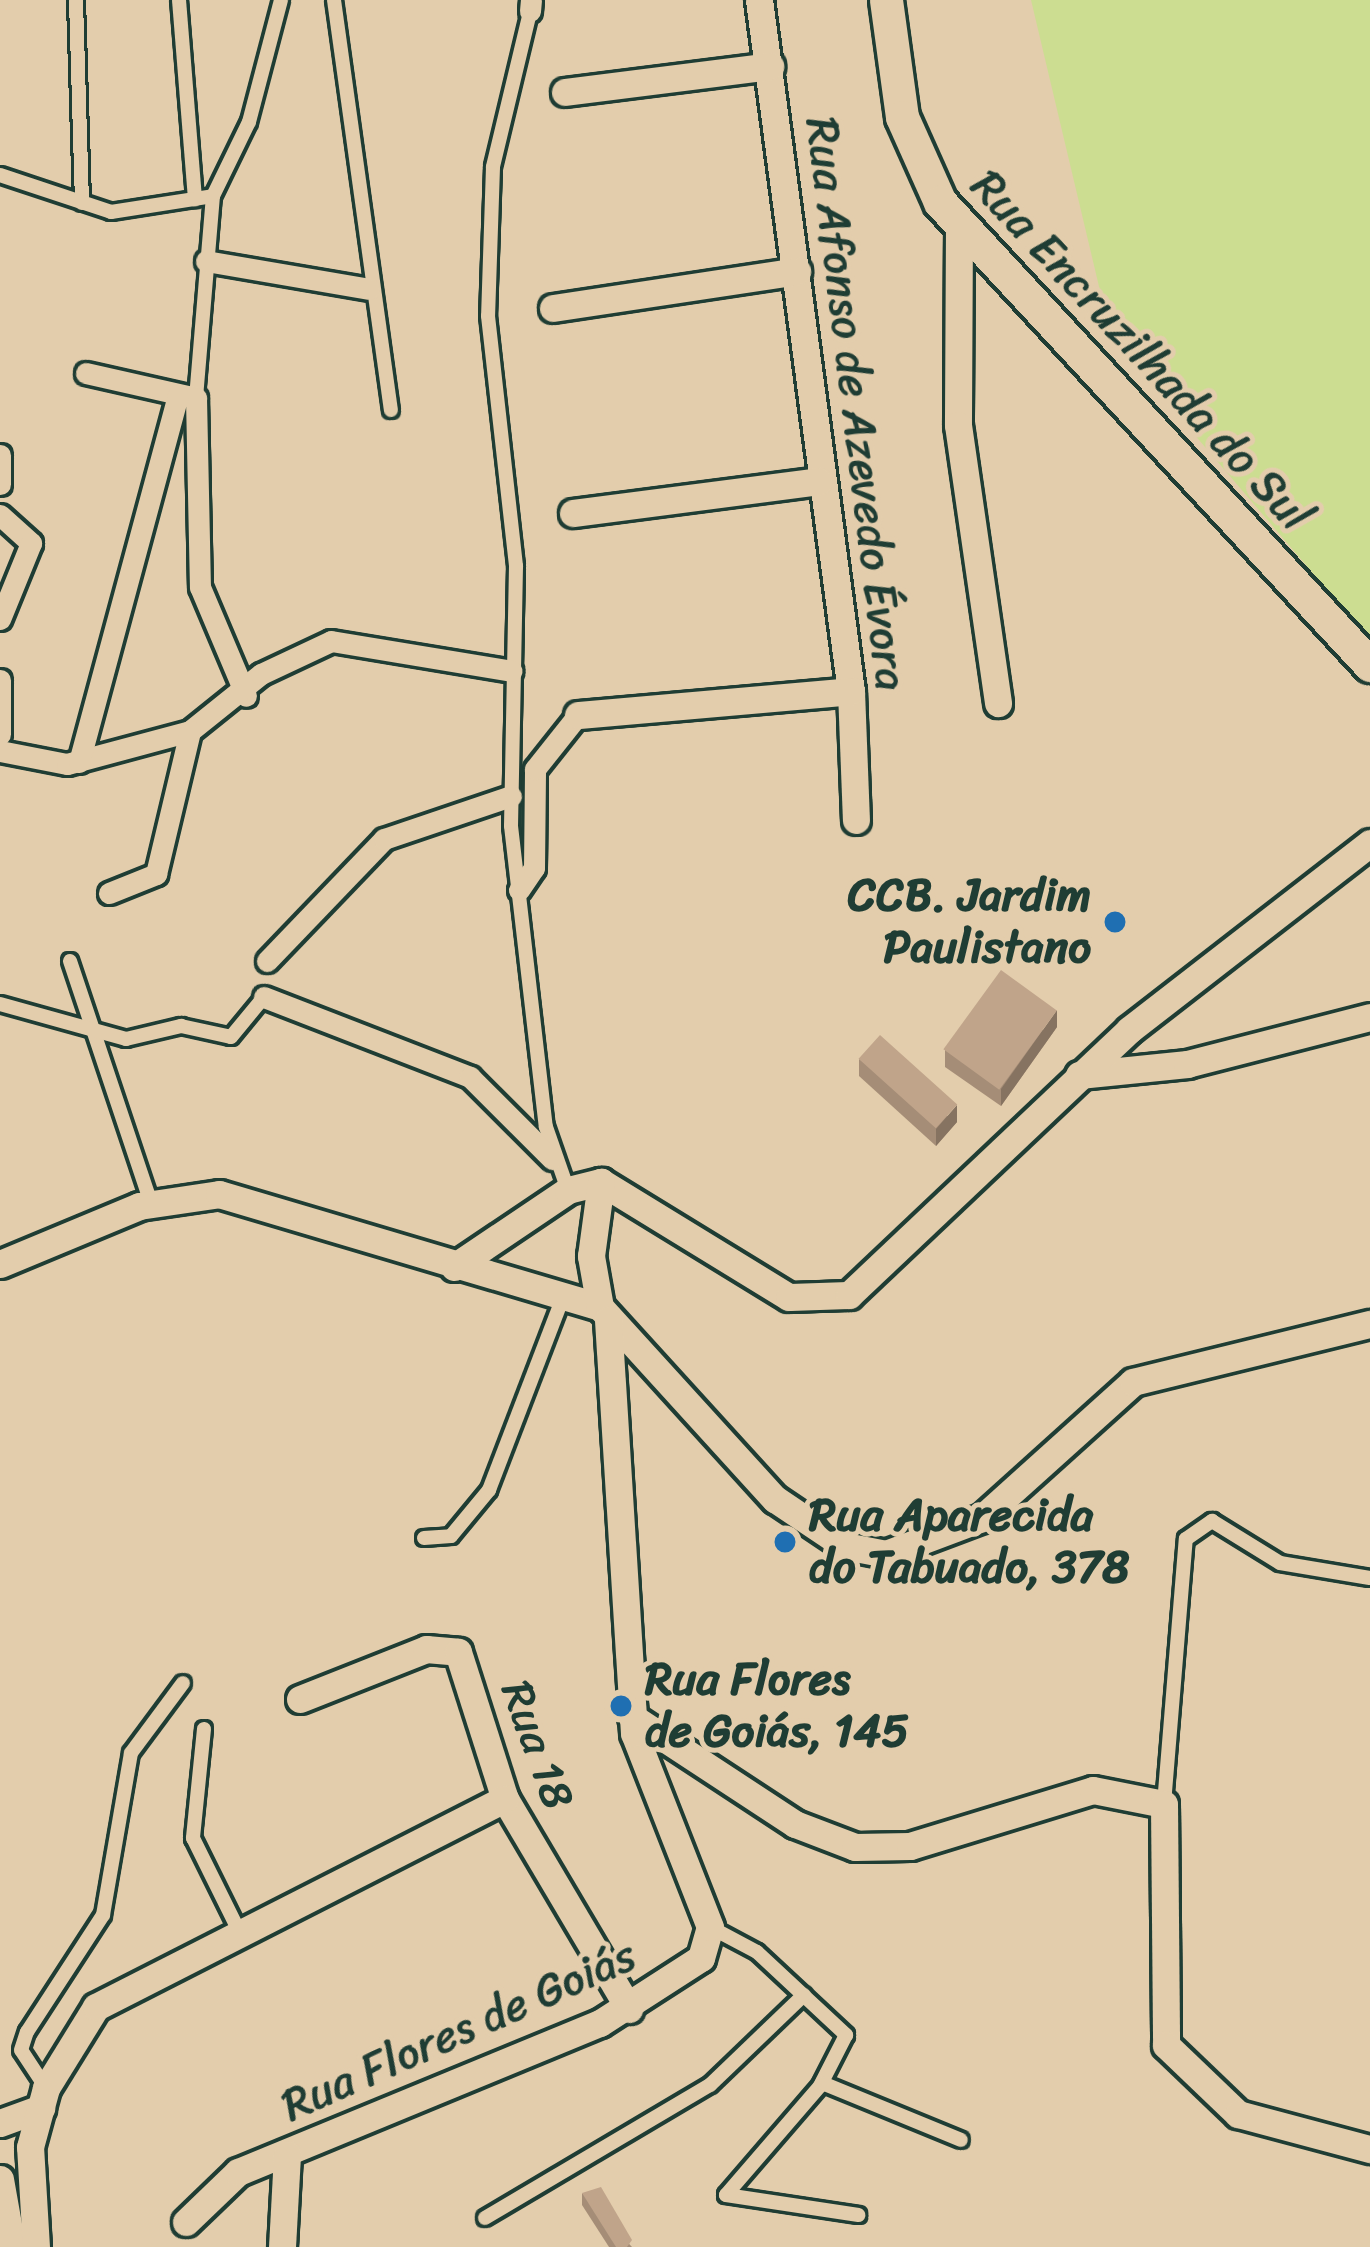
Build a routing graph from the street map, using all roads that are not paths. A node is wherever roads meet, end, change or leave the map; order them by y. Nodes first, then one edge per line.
1 (76, 0) edge
2 (179, 0) edge
3 (281, 0) edge
4 (334, 0) edge
5 (760, 0) edge
6 (886, 0) edge
7 (532, 4) edge
8 (770, 66) junction
9 (566, 92) dead end
10 (0, 175) edge
11 (213, 196) junction
12 (195, 199) junction
13 (82, 203) junction
14 (959, 227) junction
15 (206, 261) junction
16 (797, 272) junction
17 (369, 289) junction
18 (554, 308) dead end
19 (86, 373) dead end
20 (187, 396) junction
21 (391, 410) dead end
22 (0, 455) edge
23 (819, 482) junction
24 (0, 484) edge
25 (573, 513) dead end
26 (0, 515) edge
27 (0, 619) edge
28 (1370, 665) edge
29 (512, 671) junction
30 (0, 680) edge
31 (851, 691) junction
32 (246, 696) junction
33 (998, 703) dead end
34 (578, 716) joint
35 (190, 731) junction
36 (0, 734) edge
37 (0, 751) edge
38 (79, 762) junction
39 (511, 796) junction
40 (856, 820) dead end
41 (1370, 843) edge
42 (519, 890) junction
43 (110, 893) dead end
44 (70, 961) dead end
45 (267, 961) dead end
46 (264, 998) joint
47 (0, 1004) edge
48 (1370, 1017) edge
49 (100, 1035) junction
50 (1079, 1075) junction
51 (552, 1159) junction
52 (601, 1182) junction
53 (568, 1190) junction
54 (151, 1203) junction
55 (0, 1264) edge
56 (454, 1267) junction
57 (563, 1297) junction
58 (604, 1314) junction
59 (1370, 1324) edge
60 (424, 1538) dead end
61 (1370, 1578) edge
62 (183, 1684) dead end
63 (300, 1700) dead end
64 (632, 1717) junction
65 (204, 1729) dead end
66 (505, 1799) junction
67 (1164, 1804) junction
68 (710, 1927) junction
69 (241, 1935) junction
70 (804, 1995) junction
71 (629, 2009) junction
72 (822, 2083) junction
73 (44, 2098) junction
74 (0, 2123) edge
75 (961, 2140) dead end
76 (1370, 2149) edge
77 (287, 2154) junction
78 (0, 2179) edge
79 (858, 2215) dead end
80 (485, 2218) dead end
81 (186, 2222) dead end
82 (12, 2247) edge
83 (36, 2247) edge
84 (282, 2247) edge

1 - 13 lane
2 - 12 lane
3 - 11 lane
4 - 17 lane
5 - 8 street, Rua Afonso de Azevedo Évora
6 - 14 street, Rua Encruzilhada do Sul
7 - 29 lane
8 - 9 street
8 - 16 street, Rua Afonso de Azevedo Évora
10 - 13 lane
11 - 12 lane
11 - 15 lane
12 - 13 lane
14 - 28 street, Rua Encruzilhada do Sul
14 - 33 street
15 - 17 street
15 - 20 lane
16 - 18 street
16 - 23 street, Rua Afonso de Azevedo Évora
17 - 21 lane
19 - 20 street
20 - 32 street
20 - 38 street
22 - 24 street
23 - 25 street
23 - 31 street, Rua Afonso de Azevedo Évora
26 - 27 street
29 - 32 street
29 - 39 lane
30 - 36 street
31 - 34 street
31 - 40 street, Rua Afonso de Azevedo Évora
32 - 35 street
34 - 42 street
35 - 38 street
35 - 43 street
37 - 38 street
39 - 42 lane
39 - 45 street
41 - 50 street
42 - 51 lane
44 - 49 lane
46 - 49 lane
46 - 51 street
47 - 49 lane
48 - 50 street
49 - 54 lane
50 - 52 street
51 - 53 lane
52 - 53 street
52 - 58 street
53 - 56 street
54 - 55 street
54 - 56 street
56 - 57 street
57 - 58 street
57 - 60 lane
58 - 59 street
58 - 64 street
61 - 67 lane
62 - 73 lane
63 - 66 street, Rua 18
64 - 67 street
64 - 68 street
65 - 69 lane
66 - 69 street
66 - 71 street, Rua 18
67 - 76 street
68 - 70 lane
68 - 71 street, Rua Flores de Goiás
69 - 73 street
70 - 72 lane
70 - 80 lane
71 - 77 street, Rua Flores de Goiás
72 - 75 lane
72 - 79 lane
73 - 74 street
73 - 83 street
77 - 81 street, Rua Flores de Goiás
77 - 84 street
78 - 82 street

